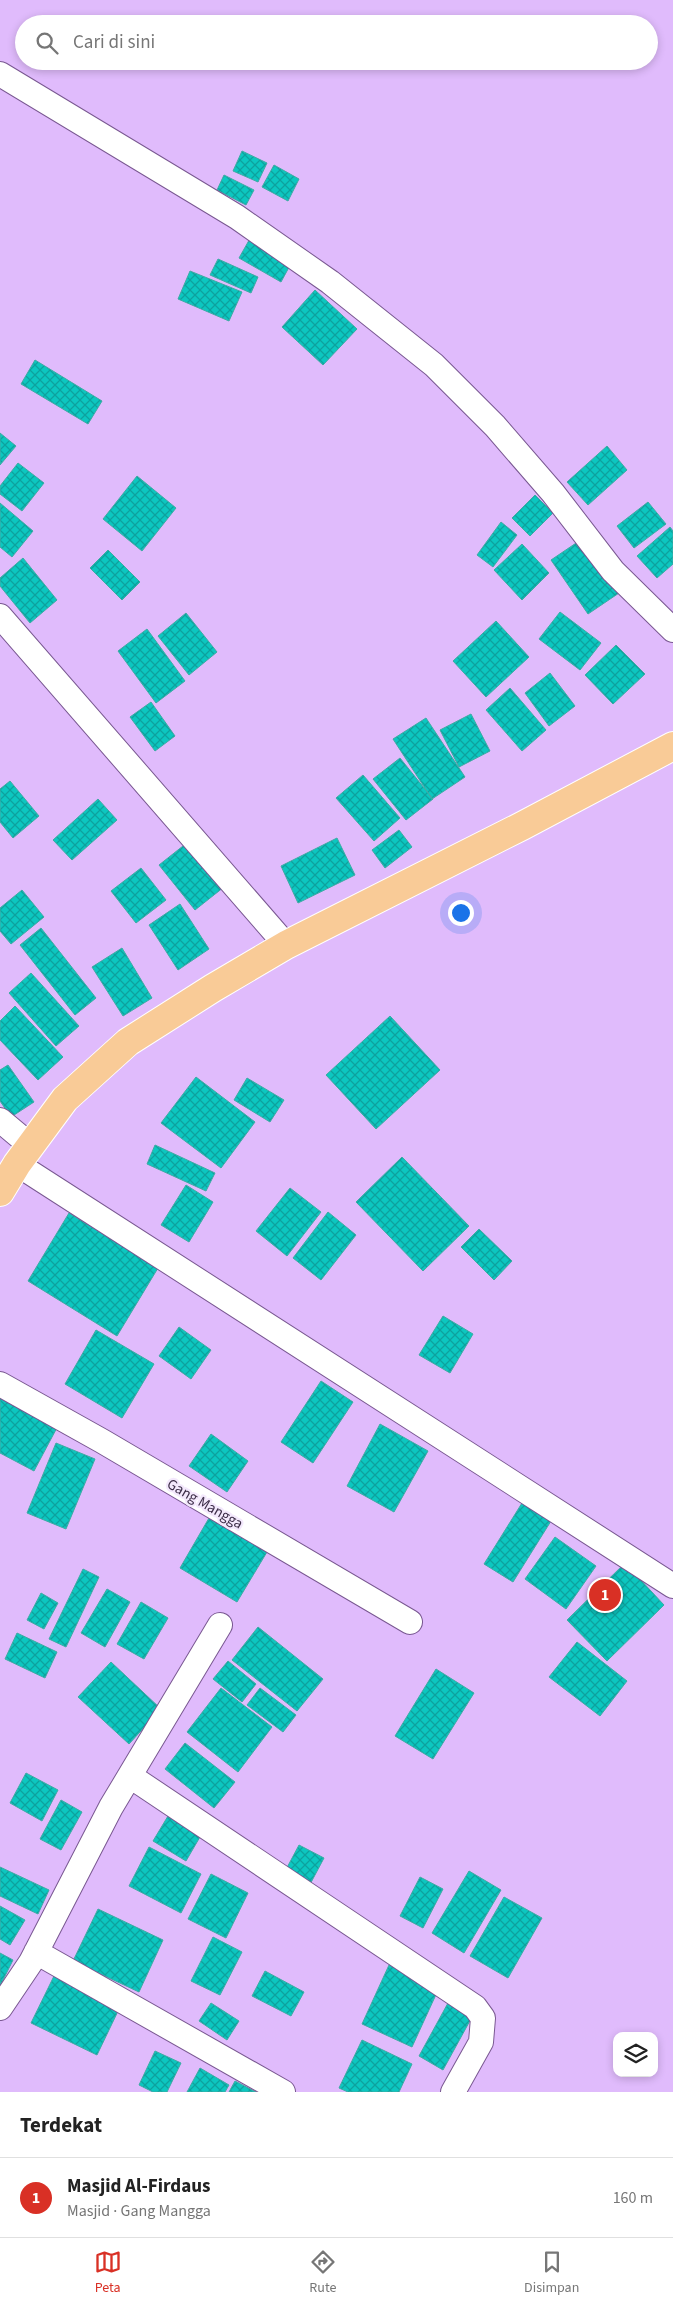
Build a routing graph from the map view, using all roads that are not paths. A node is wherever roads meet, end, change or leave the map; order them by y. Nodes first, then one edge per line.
1 (0, 74) edge
2 (0, 616) edge
3 (673, 630) edge
4 (673, 746) edge
5 (286, 946) junction
6 (0, 1120) edge
7 (24, 1155) junction
8 (0, 1192) edge
9 (0, 1385) edge
10 (673, 1586) edge
11 (410, 1622) dead end
12 (220, 1625) dead end
13 (130, 1776) junction
14 (36, 1952) junction
15 (0, 2008) edge
16 (283, 2092) edge
17 (453, 2092) edge

1 - 3 street
2 - 5 street
4 - 5 highway
5 - 7 highway
6 - 7 street
7 - 8 highway
7 - 10 street
9 - 11 street
12 - 13 street
13 - 14 street
13 - 17 street
14 - 15 street
14 - 16 street

